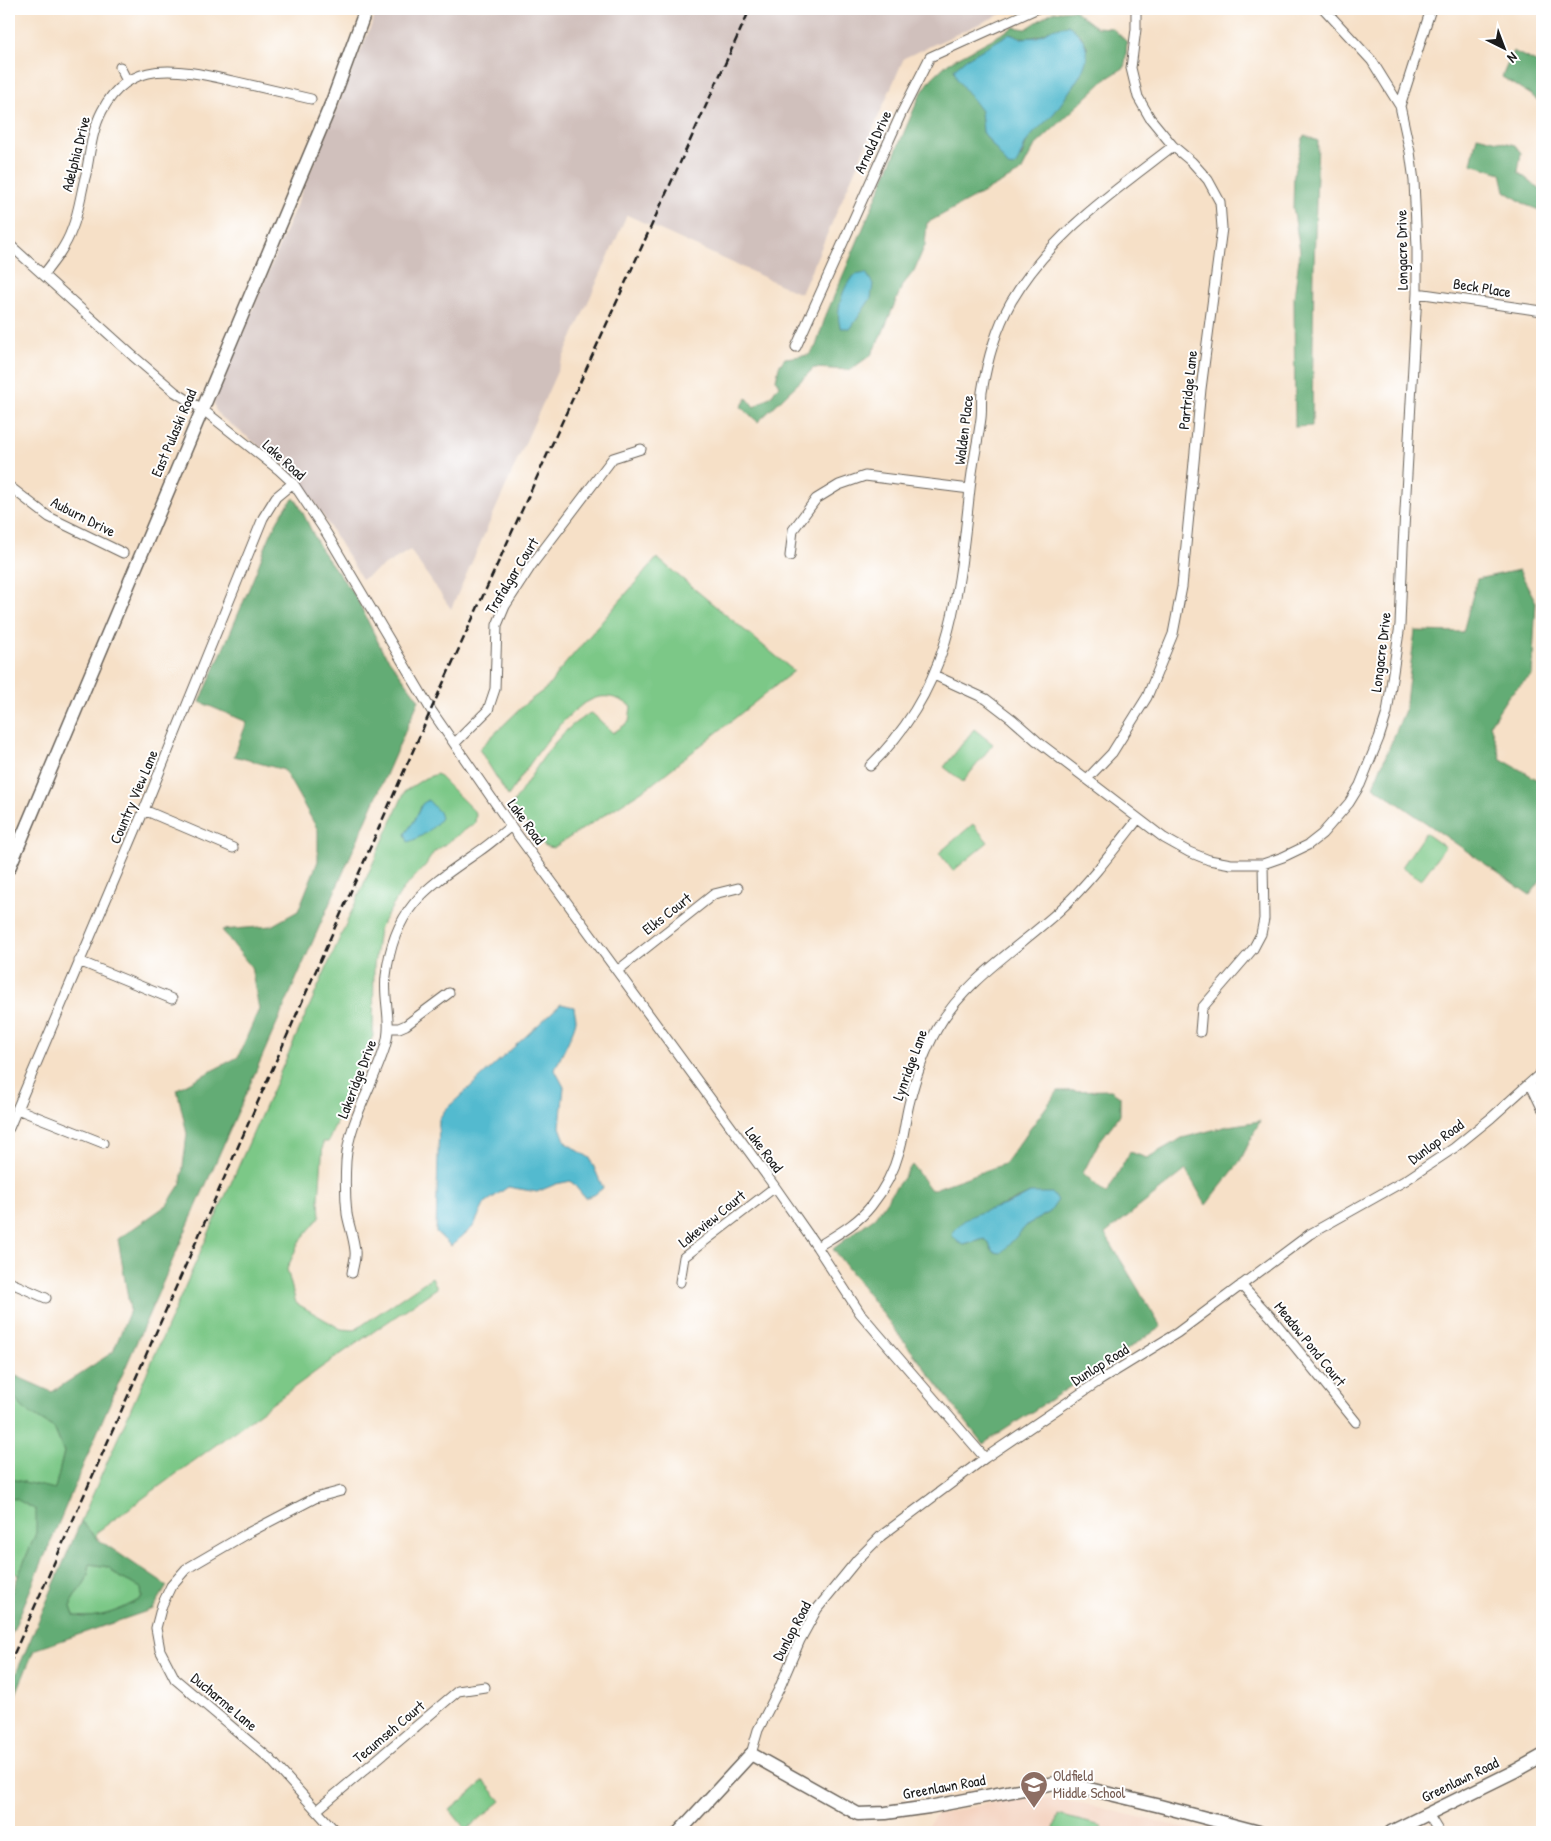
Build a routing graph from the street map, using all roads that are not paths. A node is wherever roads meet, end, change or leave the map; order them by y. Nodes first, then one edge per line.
1 (366, 9) edge
2 (1036, 9) edge
3 (1136, 9) edge
4 (1324, 9) edge
5 (1431, 9) edge
6 (120, 68) dead end
7 (128, 81) junction
8 (311, 99) dead end
9 (1400, 106) junction
10 (1173, 146) junction
11 (9, 244) edge
12 (44, 274) junction
13 (1417, 292) junction
14 (1542, 311) edge
15 (796, 347) dead end
16 (202, 409) junction
17 (641, 449) dead end
18 (292, 483) junction
19 (9, 486) edge
20 (970, 489) junction
21 (122, 553) dead end
22 (790, 556) dead end
23 (934, 674) junction
24 (455, 743) junction
25 (870, 766) dead end
26 (1087, 779) junction
27 (144, 810) junction
28 (1138, 819) junction
29 (511, 826) junction
30 (233, 848) dead end
31 (1263, 864) junction
32 (9, 868) edge
33 (738, 888) dead end
34 (79, 961) junction
35 (617, 971) junction
36 (449, 993) dead end
37 (172, 999) dead end
38 (389, 1028) junction
39 (1200, 1032) dead end
40 (1542, 1072) edge
41 (1530, 1083) junction
42 (1542, 1108) edge
43 (17, 1109) junction
44 (9, 1128) edge
45 (103, 1143) dead end
46 (775, 1187) junction
47 (817, 1247) junction
48 (352, 1273) dead end
49 (9, 1282) edge
50 (680, 1282) dead end
51 (1241, 1285) junction
52 (46, 1298) dead end
53 (1356, 1422) dead end
54 (985, 1458) junction
55 (341, 1491) dead end
56 (485, 1687) dead end
57 (751, 1754) junction
58 (1542, 1756) edge
59 (317, 1810) junction
60 (1428, 1814) junction
61 (336, 1832) edge
62 (678, 1832) edge
63 (1259, 1832) edge
64 (1391, 1832) edge
65 (1439, 1832) edge

1 - 16 main road, East Pulaski Road
2 - 15 street, Arnold Drive
3 - 10 street, Partridge Lane
4 - 9 street
5 - 9 street, Longacre Drive
6 - 7 street
7 - 8 street, Adelphia Drive
7 - 12 street, Adelphia Drive
9 - 13 street, Longacre Drive
10 - 20 street, Walden Place
10 - 26 street, Partridge Lane
11 - 12 street, Lake Road
12 - 16 street, Lake Road
13 - 14 street, Beck Place
13 - 31 street, Longacre Drive
16 - 18 street, Lake Road
16 - 32 main road, East Pulaski Road
17 - 24 street, Trafalgar Court
18 - 24 street, Lake Road
18 - 27 street, Country View Lane
19 - 21 street, Auburn Drive
20 - 22 street
20 - 23 street, Walden Place
23 - 25 street, Walden Place
23 - 26 street, Longacre Drive
24 - 29 street, Lake Road
26 - 28 street, Longacre Drive
27 - 30 street
27 - 34 street, Country View Lane
28 - 31 street, Longacre Drive
28 - 47 street, Lynridge Lane
29 - 35 street, Lake Road
29 - 38 street, Lakeridge Drive
31 - 39 street
33 - 35 street, Elks Court
34 - 37 street
34 - 43 street, Country View Lane
35 - 46 street, Lake Road
36 - 38 street
38 - 48 street, Lakeridge Drive
40 - 41 street, Dunlop Road
41 - 42 street
41 - 51 street, Dunlop Road
43 - 44 street, Country View Lane
43 - 45 street
46 - 47 street, Lake Road
46 - 50 street, Lakeview Court
47 - 54 street, Lake Road
49 - 52 street
51 - 53 street, Meadow Pond Court
51 - 54 street, Dunlop Road
54 - 57 street, Dunlop Road
55 - 59 street, Ducharme Lane
56 - 59 street, Tecumseh Court
57 - 62 main road
57 - 63 main road, Greenlawn Road
58 - 60 main road, Greenlawn Road
59 - 61 street, Ducharme Lane
60 - 64 main road, Greenlawn Road
60 - 65 street

